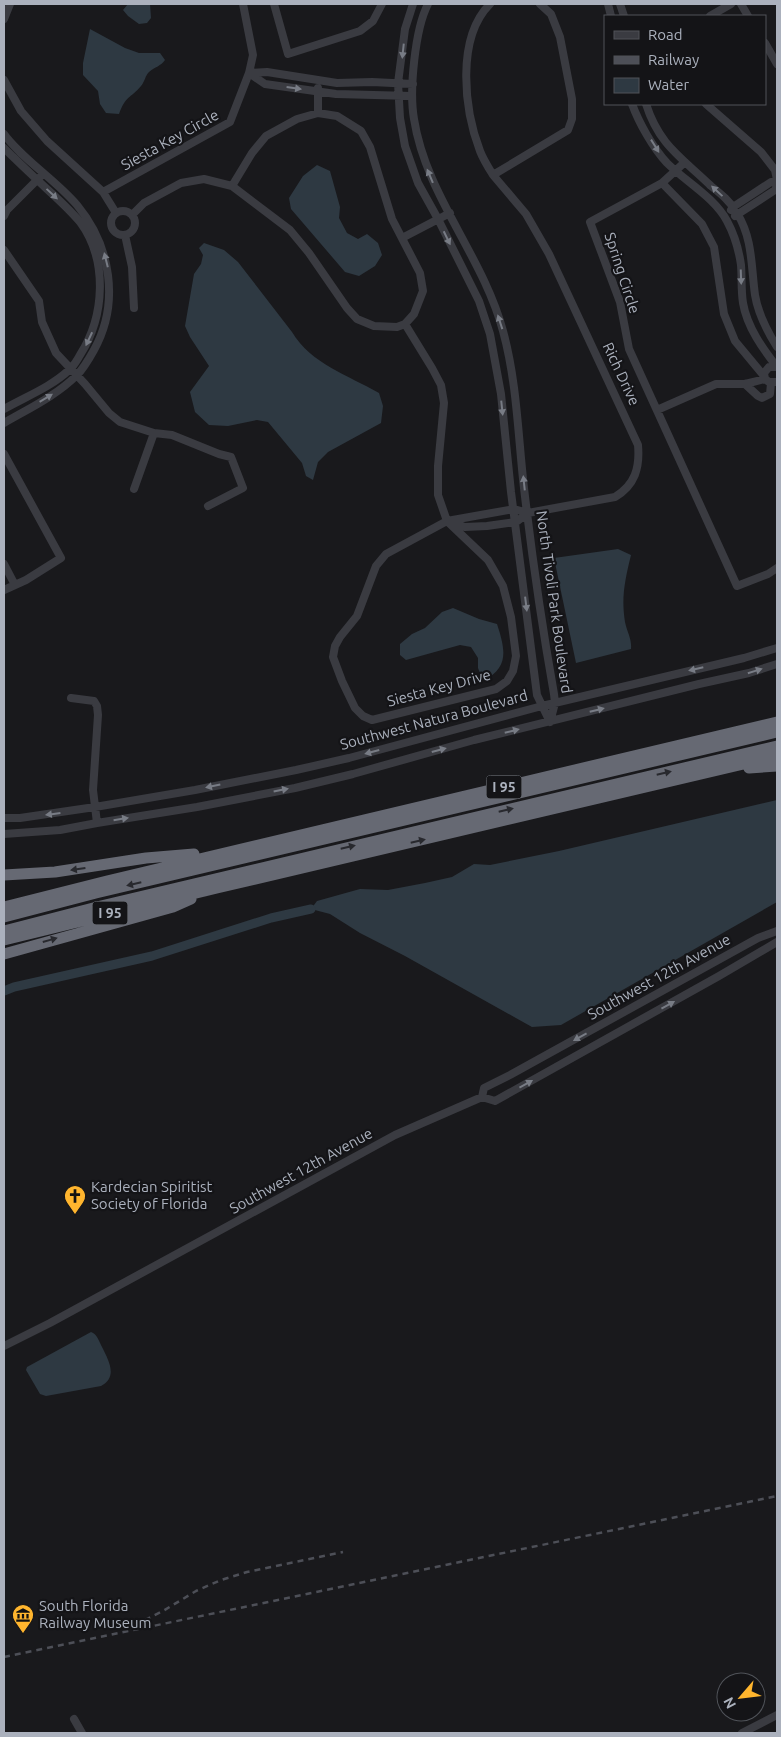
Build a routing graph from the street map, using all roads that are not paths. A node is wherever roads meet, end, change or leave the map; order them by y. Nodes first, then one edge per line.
1 (10, 4) edge
2 (243, 4) edge
3 (274, 4) edge
4 (382, 4) edge
5 (413, 4) edge
6 (428, 4) edge
7 (490, 4) edge
8 (540, 4) edge
9 (731, 4) edge
10 (741, 4) edge
11 (712, 15) edge
12 (747, 15) edge
13 (4, 20) edge
14 (766, 45) edge
15 (777, 64) edge
16 (249, 73) junction
17 (4, 80) edge
18 (319, 81) junction
19 (398, 84) junction
20 (412, 84) junction
21 (318, 92) junction
22 (412, 96) junction
23 (399, 97) junction
24 (632, 105) edge
25 (646, 105) edge
26 (707, 105) edge
27 (318, 113) junction
28 (4, 134) edge
29 (4, 148) edge
30 (685, 162) junction
31 (676, 170) junction
32 (44, 173) junction
33 (493, 175) junction
34 (37, 180) junction
35 (662, 183) junction
36 (777, 183) edge
37 (232, 186) junction
38 (102, 192) junction
39 (733, 206) junction
40 (5, 211) edge
41 (116, 213) junction
42 (450, 213) junction
43 (132, 215) junction
44 (738, 215) junction
45 (726, 219) junction
46 (438, 220) junction
47 (125, 235) junction
48 (402, 238) junction
49 (4, 250) edge
50 (100, 294) junction
51 (109, 296) junction
52 (134, 308) dead end
53 (405, 324) junction
54 (777, 347) edge
55 (777, 367) edge
56 (71, 369) junction
57 (77, 375) junction
58 (512, 381) junction
59 (772, 382) edge
60 (499, 383) junction
61 (744, 384) junction
62 (4, 409) edge
63 (657, 410) junction
64 (4, 423) edge
65 (154, 434) junction
66 (4, 454) edge
67 (134, 489) dead end
68 (208, 506) dead end
69 (514, 509) junction
70 (528, 513) junction
71 (447, 522) junction
72 (516, 522) junction
73 (4, 564) edge
74 (777, 568) edge
75 (536, 579) junction
76 (523, 580) junction
77 (15, 585) junction
78 (4, 590) edge
79 (544, 636) junction
80 (530, 638) junction
81 (777, 648) edge
82 (777, 664) edge
83 (71, 698) dead end
84 (554, 703) junction
85 (542, 706) junction
86 (550, 722) junction
87 (777, 722) edge
88 (777, 732) edge
89 (777, 746) edge
90 (777, 756) edge
91 (777, 766) edge
92 (718, 770) junction
93 (95, 807) junction
94 (4, 818) edge
95 (97, 823) junction
96 (4, 834) edge
97 (231, 852) junction
98 (4, 876) edge
99 (217, 888) junction
100 (4, 907) edge
101 (4, 917) edge
102 (4, 931) edge
103 (777, 931) edge
104 (4, 940) edge
105 (777, 942) edge
106 (4, 954) edge
107 (482, 1097) junction
108 (4, 1346) edge
109 (777, 1715) edge
110 (74, 1719) dead end
111 (82, 1733) edge
112 (742, 1733) edge

1 - 13 street
2 - 16 street, Siesta Key Circle
3 - 4 street
5 -> 19 street, North Tivoli Park Boulevard
6 - 20 street, North Tivoli Park Boulevard
7 - 33 street, Rich Drive
8 - 33 street
9 - 11 street
10 - 12 street
14 - 15 street
16 - 18 street
16 -> 21 street
16 - 38 street, Siesta Key Circle
17 - 38 street
18 - 19 street
18 - 21 street
19 - 20 street
19 - 23 street, North Tivoli Park Boulevard
20 - 22 street, North Tivoli Park Boulevard
21 - 23 street
21 - 27 street
22 - 23 street
42 -> 22 street, North Tivoli Park Boulevard
23 - 46 street, North Tivoli Park Boulevard
24 -> 31 street
25 - 30 street
26 - 36 street
27 - 37 street
27 - 48 street
28 - 32 street
29 - 34 street
30 - 31 street, Spring Circle
39 -> 30 street
31 - 35 street, Spring Circle
31 - 45 street
32 - 34 street
51 -> 32 street
33 - 70 street, Rich Drive
34 - 40 street
34 -> 50 street
35 - 59 street
35 - 63 street, Spring Circle
36 - 39 street
36 - 44 street
37 - 43 street
37 - 53 street
38 - 41 street
39 - 44 street
39 - 45 street
41 - 43 street
41 - 47 street
42 - 46 street
58 -> 42 street, North Tivoli Park Boulevard
43 - 47 street
44 - 45 street
44 - 54 street
45 -> 55 street
46 - 48 street
46 -> 60 street, North Tivoli Park Boulevard
47 - 52 street
48 - 53 street
49 - 56 street
50 - 51 street
50 -> 56 street
51 - 57 street
53 - 71 street, Siesta Key Drive
55 - 59 street
56 - 57 street
56 - 62 street
64 -> 57 street
57 - 65 street
58 - 60 street
70 -> 58 street, North Tivoli Park Boulevard
59 - 61 street
59 - 61 street
60 -> 69 street, North Tivoli Park Boulevard
61 - 63 street
63 - 74 street, Spring Circle
65 - 67 street
65 - 68 street
66 - 77 street
69 - 70 street, Rich Drive
69 - 71 street
69 - 72 street, North Tivoli Park Boulevard
70 - 72 street
70 - 75 street, North Tivoli Park Boulevard
71 - 71 street, Siesta Key Drive
71 - 72 street
72 - 76 street, North Tivoli Park Boulevard
73 - 77 street
75 - 76 street
75 - 79 street, North Tivoli Park Boulevard
76 -> 80 street, North Tivoli Park Boulevard
77 - 78 street
79 - 80 street
79 - 84 street, North Tivoli Park Boulevard
80 - 85 street, North Tivoli Park Boulevard
81 -> 84 street, Southwest Natura Boulevard
86 -> 82 street, Southwest Natura Boulevard
83 - 93 street
84 - 85 street, Southwest Natura Boulevard
84 - 86 street, North Tivoli Park Boulevard
85 - 86 street, North Tivoli Park Boulevard
85 -> 93 street, Southwest Natura Boulevard
95 -> 86 street, Southwest Natura Boulevard
87 - 97 highway, I 95
88 -> 101 highway
102 -> 89 highway
90 - 92 highway, I 95
91 - 92 highway
99 -> 92 highway, I 95
93 -> 94 street, Southwest Natura Boulevard
93 - 95 street
95 - 96 street, Southwest Natura Boulevard
97 -> 98 highway
97 - 100 highway, I 95
99 - 104 highway, I 95
106 -> 99 highway
103 -> 107 street, Southwest 12th Avenue
107 -> 105 street, Southwest 12th Avenue
107 - 108 street, Southwest 12th Avenue
109 - 112 street
110 - 111 street

